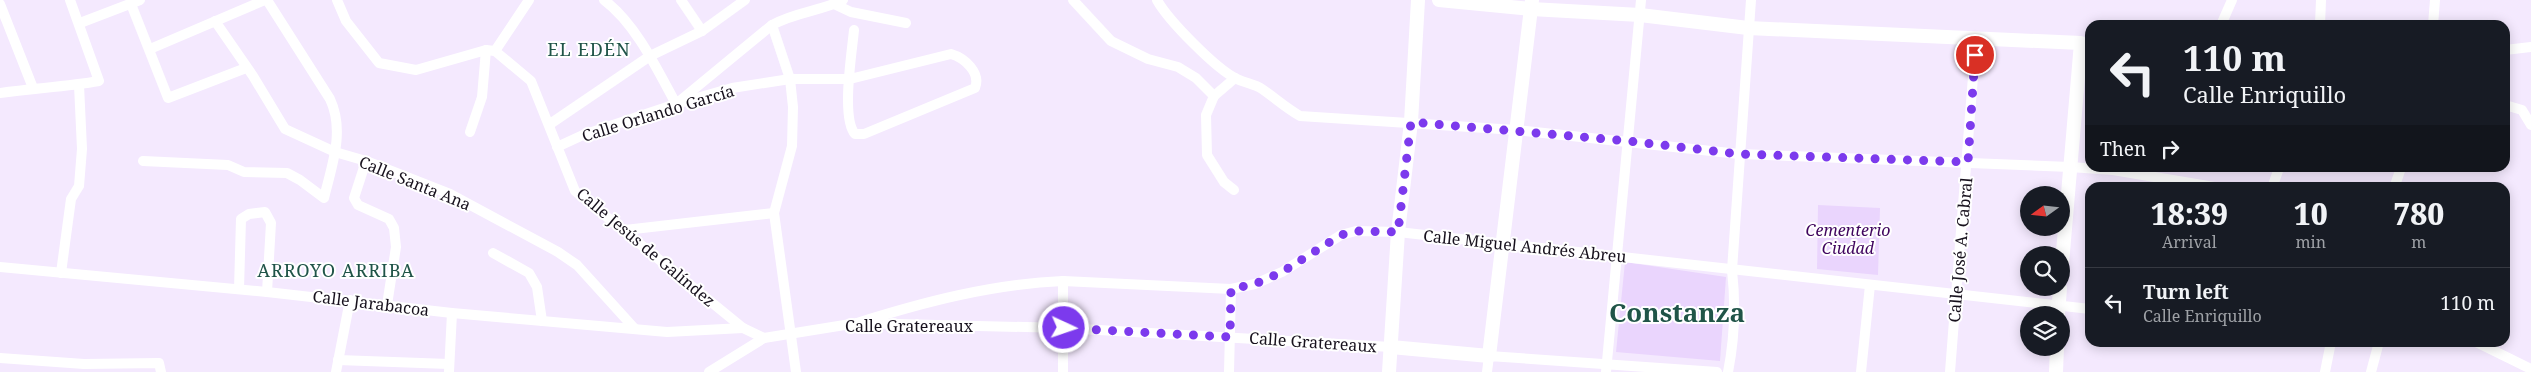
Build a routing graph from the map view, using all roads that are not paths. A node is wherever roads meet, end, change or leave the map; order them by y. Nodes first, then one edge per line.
1 (70, 0) edge
2 (266, 0) edge
3 (337, 0) edge
4 (528, 0) edge
5 (604, 0) edge
6 (622, 0) edge
7 (681, 0) edge
8 (745, 0) edge
9 (1074, 0) edge
10 (1157, 0) edge
11 (1418, 0) edge
12 (1439, 0) edge
13 (1641, 0) edge
14 (1751, 0) edge
15 (2232, 0) edge
16 (2321, 0) edge
17 (2435, 0) edge
18 (135, 2) edge
19 (839, 2) edge
20 (0, 4) edge
21 (1532, 4) edge
22 (613, 7) junction
23 (1640, 14) junction
24 (2223, 20) edge
25 (2320, 20) edge
26 (2433, 20) edge
27 (215, 21) junction
28 (80, 23) junction
29 (906, 23) dead end
30 (772, 25) junction
31 (1748, 28) junction
32 (854, 30) dead end
33 (702, 31) junction
34 (1976, 38) junction
35 (2085, 43) edge
36 (2531, 47) edge
37 (150, 49) junction
38 (2510, 49) edge
39 (490, 50) junction
40 (650, 56) junction
41 (246, 68) junction
42 (1235, 78) junction
43 (790, 79) junction
44 (850, 79) junction
45 (79, 85) junction
46 (33, 88) junction
47 (0, 93) edge
48 (1214, 96) junction
49 (676, 104) junction
50 (2510, 106) edge
51 (1411, 122) junction
52 (550, 124) junction
53 (2531, 125) edge
54 (1516, 130) junction
55 (470, 132) dead end
56 (1628, 141) junction
57 (557, 147) junction
58 (335, 152) junction
59 (1739, 154) junction
60 (143, 161) dead end
61 (366, 162) junction
62 (1968, 162) junction
63 (2070, 167) junction
64 (2085, 168) edge
65 (2121, 172) edge
66 (2160, 182) edge
67 (1234, 190) dead end
68 (774, 213) junction
69 (625, 230) junction
70 (1398, 232) junction
71 (1502, 244) junction
72 (2063, 246) edge
73 (493, 254) dead end
74 (1618, 257) junction
75 (0, 267) edge
76 (1732, 270) junction
77 (61, 273) junction
78 (1063, 281) junction
79 (1870, 285) junction
80 (239, 289) junction
81 (1231, 289) junction
82 (267, 292) junction
83 (1957, 295) junction
84 (350, 300) junction
85 (387, 305) junction
86 (2027, 306) edge
87 (2085, 309) edge
88 (2070, 310) edge
89 (452, 313) junction
90 (542, 321) junction
91 (857, 323) junction
92 (743, 328) junction
93 (1064, 328) junction
94 (635, 329) junction
95 (790, 334) junction
96 (1230, 337) junction
97 (764, 338) junction
98 (1391, 347) junction
99 (2330, 347) edge
100 (2378, 347) edge
101 (2486, 347) edge
102 (1489, 356) junction
103 (2057, 356) edge
104 (0, 358) edge
105 (338, 360) junction
106 (77, 368) edge
107 (449, 368) edge
108 (1606, 368) edge
109 (2531, 369) edge
110 (162, 372) edge
111 (336, 372) edge
112 (709, 372) edge
113 (796, 372) edge
114 (1063, 372) edge
115 (1229, 372) edge
116 (1389, 372) edge
117 (1487, 372) edge
118 (1717, 372) edge
119 (1728, 372) edge
120 (1861, 372) edge
121 (1950, 372) edge
122 (2056, 372) edge
123 (2325, 372) edge
124 (2371, 372) edge

1 - 28 street
2 - 27 street
2 - 58 street
3 - 39 street
4 - 39 street
5 - 22 street
6 - 22 street
7 - 33 street
8 - 33 street
9 - 48 street
10 - 42 street
11 - 51 street
12 - 21 street
13 - 23 street
14 - 31 street
15 - 24 street
16 - 25 street
17 - 26 street
18 - 28 street
18 - 37 street
19 - 29 street
19 - 30 street
20 - 46 street
21 - 23 street
21 - 54 street
22 - 40 street
23 - 31 street
23 - 56 street
27 - 37 street
27 - 41 street, Calle Santa Ana
28 - 45 street
30 - 43 street
30 - 49 street
31 - 34 street
31 - 59 street
32 - 44 street
33 - 40 street
34 - 35 street
34 - 62 street, Calle José A. Cabral
35 - 63 street
36 - 38 street
37 - 41 street
39 - 52 street, Calle Jesús de Galíndez
39 - 55 street
40 - 49 street
40 - 52 street
41 - 58 street, Calle Santa Ana
42 - 48 street
42 - 51 street
43 - 44 street, Calle Orlando García
43 - 49 street, Calle Orlando García
43 - 68 street
44 - 44 street, Calle Orlando García
45 - 46 street
45 - 77 street
46 - 47 street
48 - 67 street
49 - 57 street, Calle Orlando García
50 - 53 street
51 - 54 street
51 - 70 street
52 - 57 street, Calle Jesús de Galíndez
54 - 56 street
54 - 71 street
56 - 59 street
56 - 74 street
57 - 69 street, Calle Jesús de Galíndez
58 - 60 street
58 - 61 street, Calle Santa Ana
59 - 62 street
59 - 76 street
61 - 85 street
61 - 94 street, Calle Santa Ana
62 - 63 street
62 - 83 street, Calle José A. Cabral
63 - 64 street
63 - 72 street
65 - 66 street
68 - 69 street
68 - 95 street
69 - 92 street, Calle Jesús de Galíndez
70 - 71 street, Calle Miguel Andrés Abreu
70 - 81 street, Calle Miguel Andrés Abreu
70 - 98 street
71 - 74 street, Calle Miguel Andrés Abreu
71 - 102 street
73 - 90 street
74 - 76 street, Calle Miguel Andrés Abreu
74 - 108 street
75 - 77 street, Calle Jarabacoa
76 - 79 street, Calle Miguel Andrés Abreu
76 - 119 street
77 - 80 street, Calle Jarabacoa
78 - 81 street, Calle Miguel Andrés Abreu
78 - 91 street, Calle Miguel Andrés Abreu
78 - 93 street
79 - 83 street, Calle Miguel Andrés Abreu
79 - 120 street
80 - 82 street, Calle Jarabacoa
80 - 82 street
81 - 96 street
82 - 84 street, Calle Jarabacoa
83 - 86 street, Calle Miguel Andrés Abreu
83 - 121 street, Calle José A. Cabral
84 - 85 street, Calle Jarabacoa
84 - 105 street
85 - 89 street, Calle Jarabacoa
87 - 88 street, Calle Miguel Andrés Abreu
89 - 90 street, Calle Jarabacoa
89 - 107 street
90 - 94 street, Calle Jarabacoa
91 - 93 street, Calle Gratereaux
91 - 95 street, Calle Gratereaux
92 - 94 street, Calle Jarabacoa
92 - 97 street, Calle Jesús de Galíndez
93 - 96 street, Calle Gratereaux
93 - 114 street
95 - 97 street, Calle Gratereaux
95 - 113 street
96 - 98 street, Calle Gratereaux
96 - 115 street
97 - 112 street, Calle Gratereaux
98 - 102 street, Calle Gratereaux
98 - 116 street
99 - 123 street
100 - 124 street
101 - 109 street
102 - 108 street, Calle Gratereaux
102 - 117 street
103 - 122 street
104 - 106 street
105 - 107 street
105 - 111 street
106 - 110 street
108 - 118 street, Calle Gratereaux

